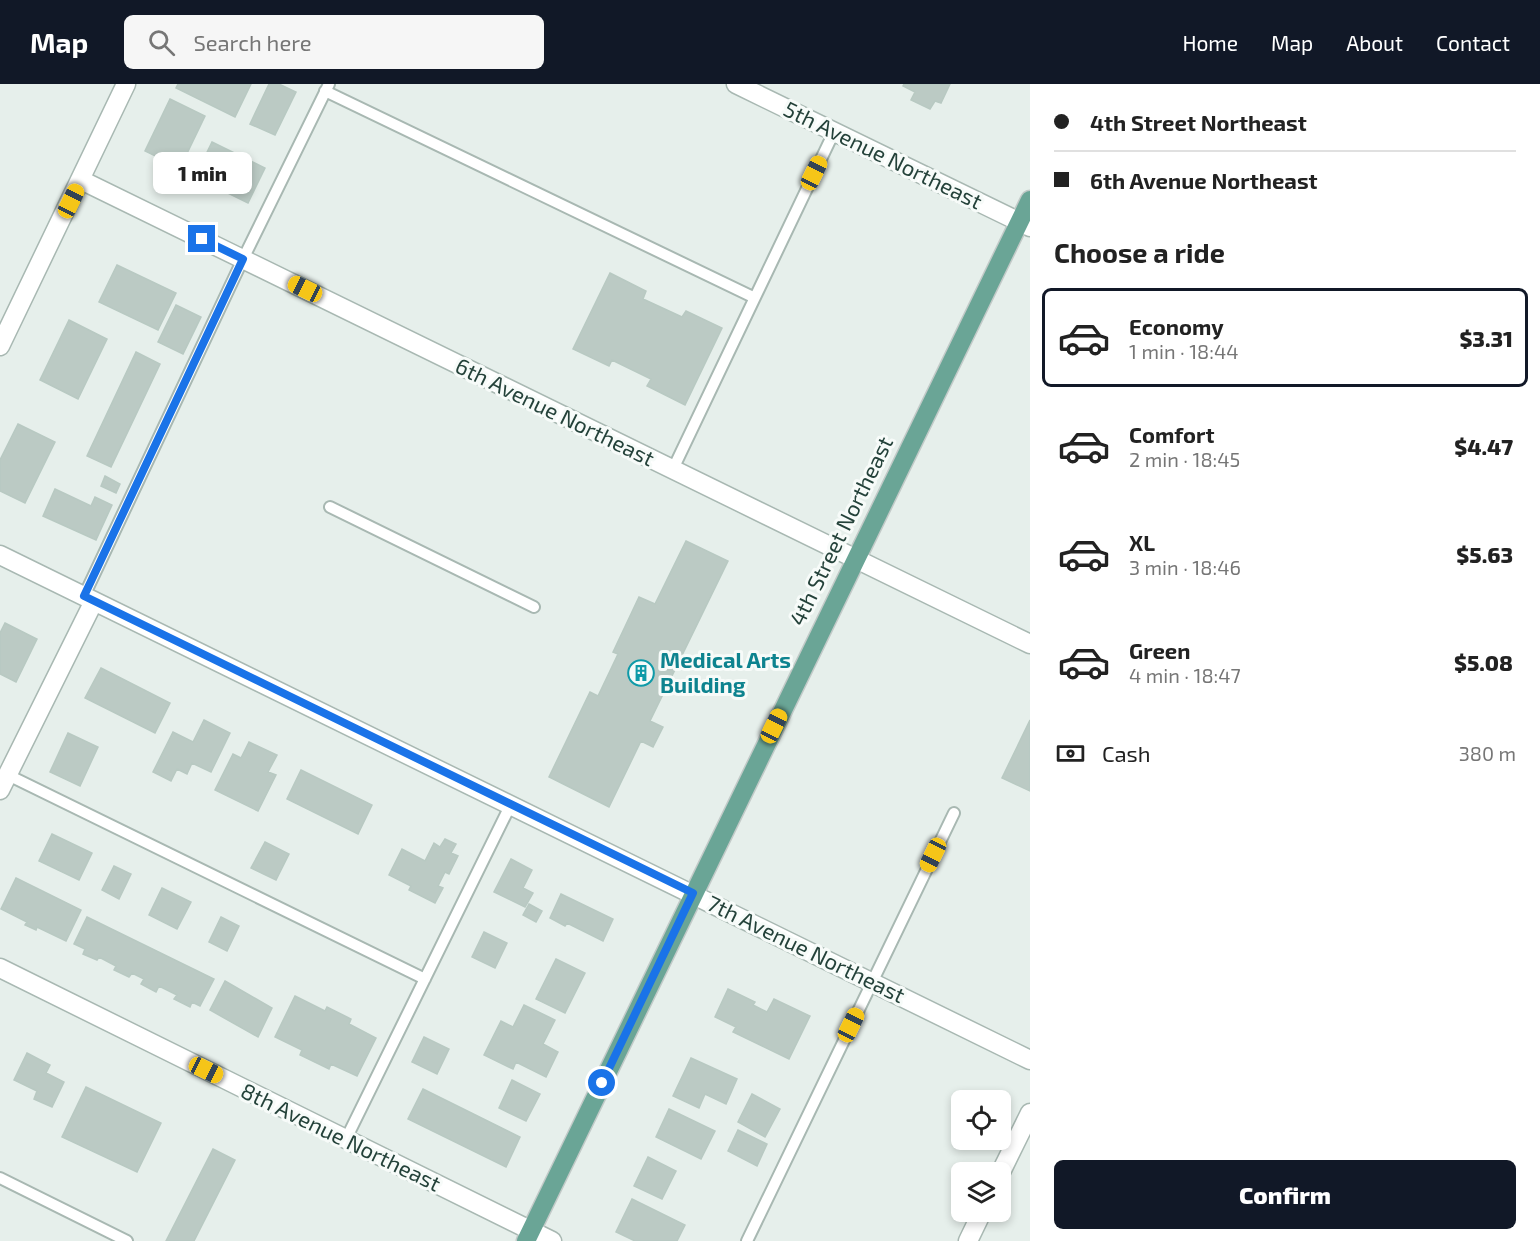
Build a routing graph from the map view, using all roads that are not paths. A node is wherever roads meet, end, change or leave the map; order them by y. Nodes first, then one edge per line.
1 (126, 84) edge
2 (736, 84) edge
3 (327, 88) edge
4 (834, 132) junction
5 (81, 180) junction
6 (1030, 200) edge
7 (1025, 224) edge
8 (243, 259) junction
9 (753, 297) junction
10 (0, 346) edge
11 (673, 469) junction
12 (330, 507) dead end
13 (0, 555) edge
14 (855, 558) junction
15 (89, 599) junction
16 (534, 607) dead end
17 (1030, 644) edge
18 (4, 782) edge
19 (511, 804) junction
20 (954, 813) dead end
21 (693, 893) junction
22 (0, 968) edge
23 (425, 979) junction
24 (872, 982) junction
25 (1030, 1060) edge
26 (1030, 1113) edge
27 (346, 1139) junction
28 (1006, 1162) edge
29 (0, 1178) edge
30 (977, 1222) edge
31 (528, 1236) edge
32 (127, 1241) edge
33 (552, 1241) edge
34 (747, 1241) edge
35 (968, 1241) edge

1 - 5 street
2 - 4 street, 5th Avenue Northeast
3 - 8 lane
3 - 9 lane
4 - 7 street, 5th Avenue Northeast
4 - 9 lane
5 - 8 street, 6th Avenue Northeast
5 - 10 street
6 - 7 main road, 4th Street Northeast
7 - 14 main road, 4th Street Northeast
8 - 11 street, 6th Avenue Northeast
8 - 15 lane
9 - 11 lane
11 - 14 street, 6th Avenue Northeast
12 - 16 lane
13 - 15 street, 7th Avenue Northeast
14 - 17 street, 6th Avenue Northeast
14 - 21 main road, 4th Street Northeast
15 - 18 street
15 - 19 street, 7th Avenue Northeast
18 - 23 lane
19 - 21 street, 7th Avenue Northeast
19 - 23 lane
20 - 24 lane
21 - 24 street, 7th Avenue Northeast
21 - 31 main road, 4th Street Northeast
22 - 27 street, 8th Avenue Northeast
23 - 27 lane
24 - 25 street, 7th Avenue Northeast
24 - 34 lane
26 - 28 street
27 - 31 street, 8th Avenue Northeast
29 - 32 lane
30 - 35 street
31 - 33 street, 8th Avenue Northeast

